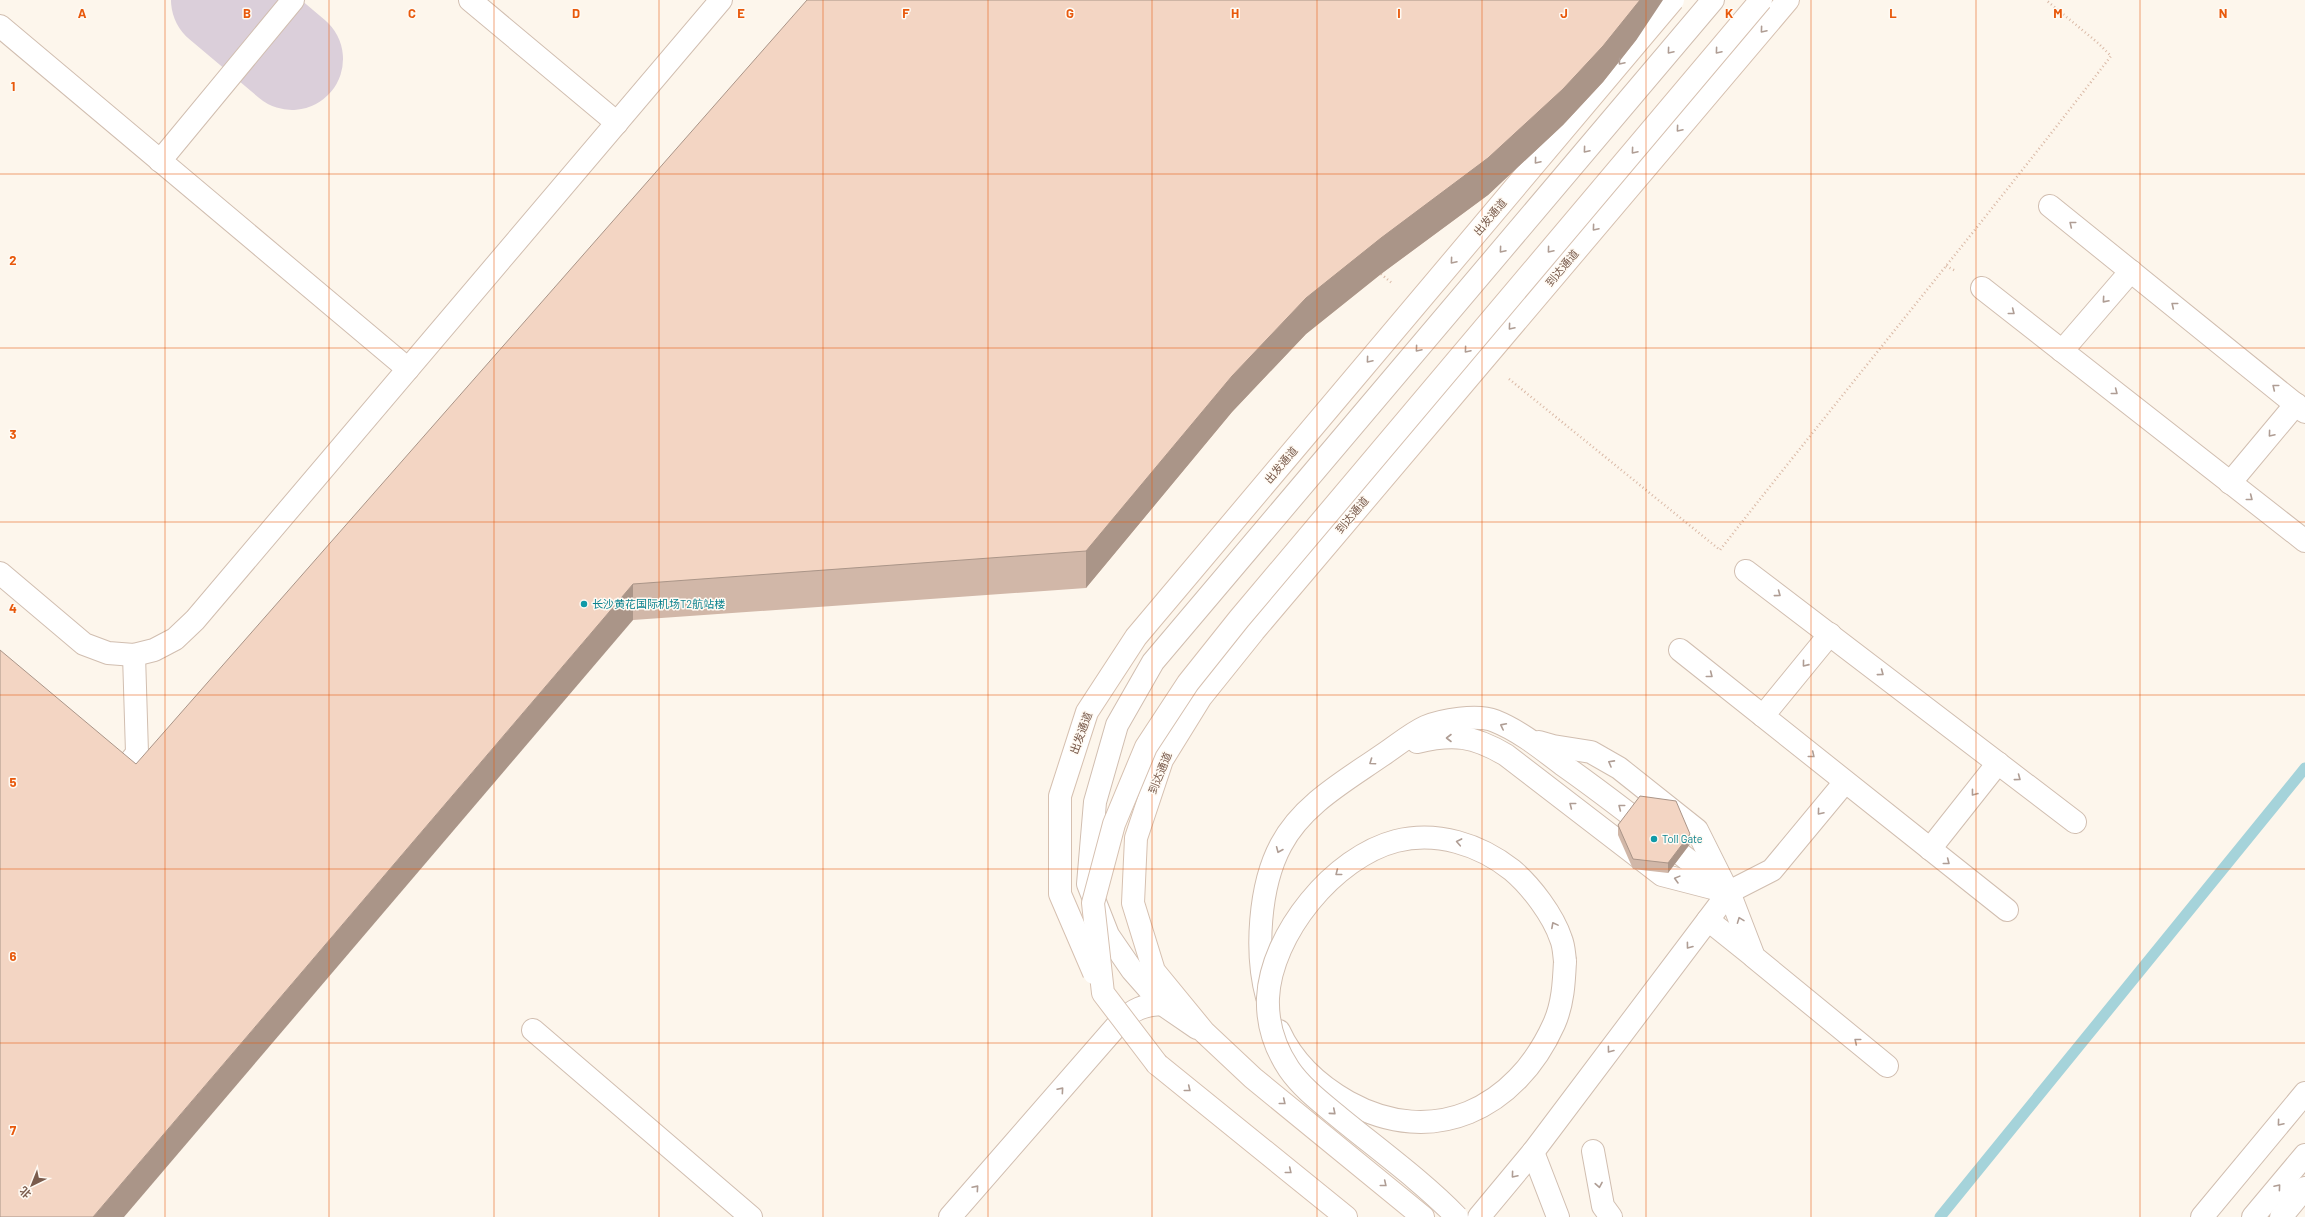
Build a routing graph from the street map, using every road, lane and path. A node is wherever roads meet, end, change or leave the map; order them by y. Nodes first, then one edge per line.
1 (293, 0) edge
2 (470, 0) edge
3 (721, 0) edge
4 (1673, 0) edge
5 (1713, 0) edge
6 (1761, 0) edge
7 (1788, 0) edge
8 (2046, 0) edge
9 (0, 26) edge
10 (617, 123) junction
11 (160, 161) junction
12 (2050, 206) dead end
13 (2131, 271) junction
14 (1381, 274) dead end
15 (1982, 288) dead end
16 (1399, 289) dead end
17 (2062, 351) junction
18 (408, 369) junction
19 (1508, 379) dead end
20 (2300, 408) edge
21 (2230, 483) junction
22 (2305, 540) edge
23 (1746, 571) dead end
24 (0, 573) edge
25 (1830, 634) junction
26 (1680, 650) dead end
27 (134, 655) junction
28 (1763, 716) junction
29 (1522, 735) junction
30 (1394, 747) junction
31 (1998, 763) junction
32 (1845, 782) junction
33 (98, 801) edge
34 (2075, 822) dead end
35 (1930, 849) junction
36 (1729, 892) junction
37 (2007, 910) dead end
38 (1708, 920) junction
39 (1754, 957) junction
40 (1103, 993) junction
41 (1162, 1004) junction
42 (533, 1030) dead end
43 (1204, 1032) junction
44 (1887, 1066) dead end
45 (2305, 1093) edge
46 (1593, 1151) dead end
47 (1533, 1152) junction
48 (2305, 1155) edge
49 (2305, 1188) edge
50 (751, 1217) edge
51 (950, 1217) edge
52 (1346, 1217) edge
53 (1423, 1217) edge
54 (1457, 1217) edge
55 (1479, 1217) edge
56 (1558, 1217) edge
57 (1611, 1217) edge
58 (2202, 1217) edge
59 (2253, 1217) edge
60 (2281, 1217) edge

1 - 11 street
2 - 10 street
3 - 10 street
4 -> 40 street, 出发通道, bridge
5 -> 41 street, bridge
6 -> 40 street, bridge
7 -> 43 street, 到达通道
8 - 19 path
9 - 11 street
10 - 18 street
11 - 18 street
13 -> 12 street
13 -> 17 street
20 -> 13 street
14 - 16 path
15 -> 17 street
17 -> 21 street
18 - 27 street
20 -> 21 street
21 -> 22 street
23 -> 25 street
24 - 27 street
25 -> 28 street
25 -> 31 street
26 -> 28 street
27 - 33 street
28 -> 32 street
29 -> 30 street
36 -> 29 street
36 -> 29 street
36 -> 30 street
30 -> 54 street, bridge
31 -> 34 street
31 -> 35 street
32 - 35 street
32 -> 36 street
35 -> 37 street
36 - 38 street
39 -> 36 street
38 - 39 street
38 -> 47 street
44 -> 39 street
40 -> 52 street, 出发通道, bridge
41 - 43 street
51 -> 41 street
42 - 50 street
43 -> 53 street, 到达通道
45 -> 58 street
46 -> 57 street
47 -> 55 street
47 - 56 street
59 -> 48 street
49 - 60 street

